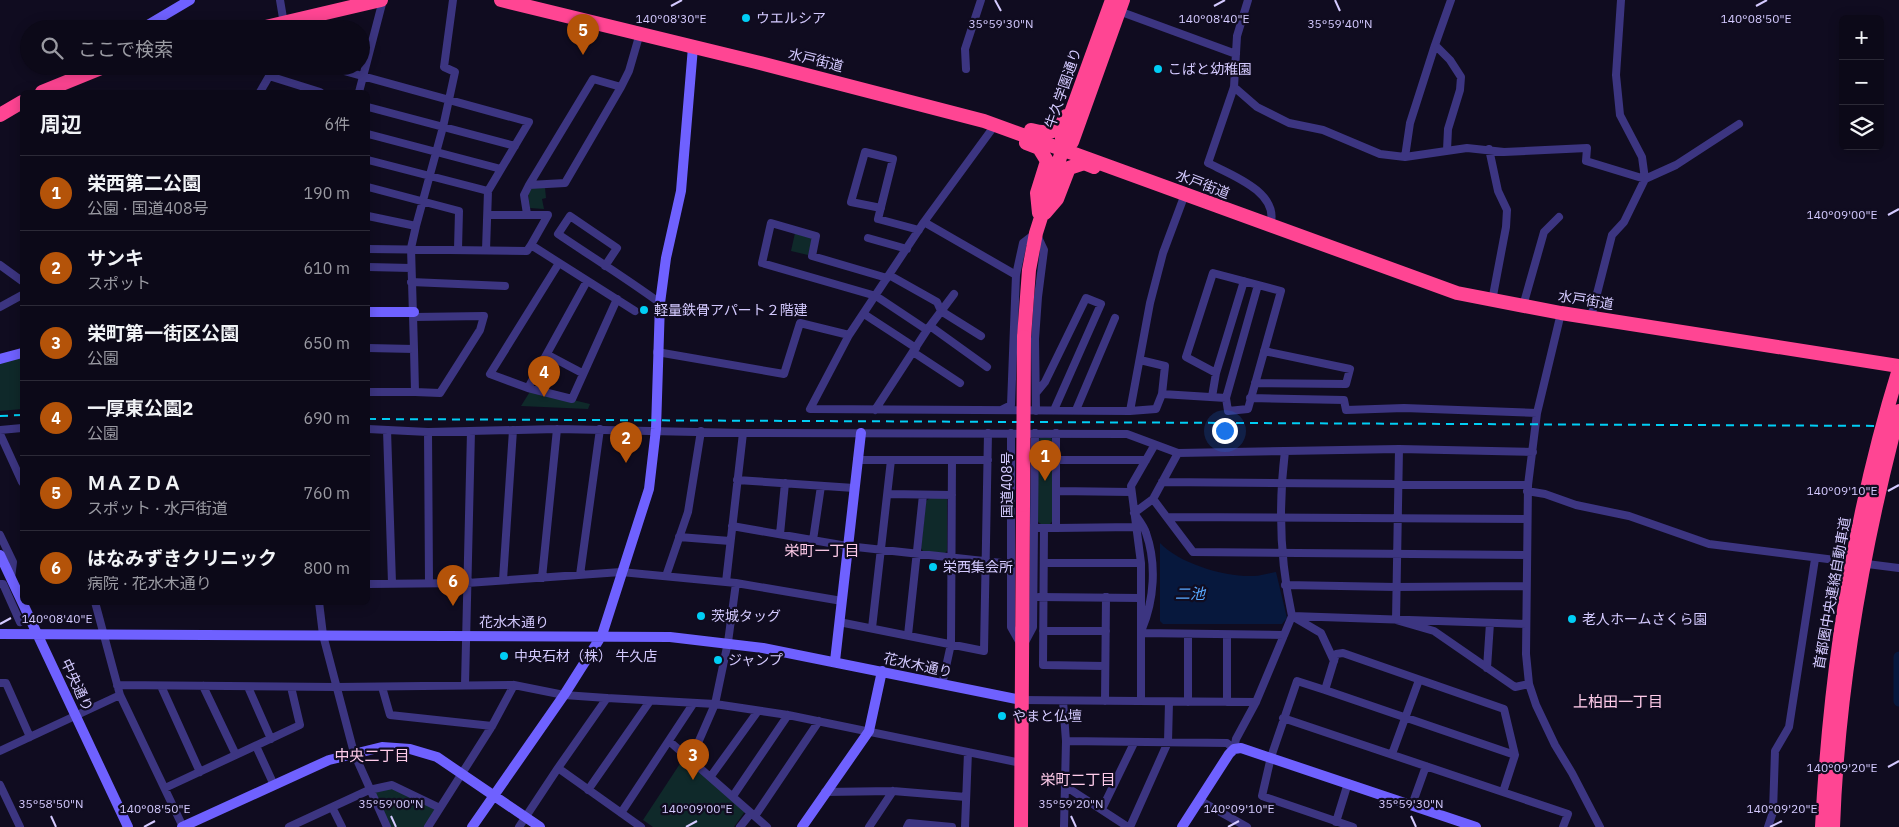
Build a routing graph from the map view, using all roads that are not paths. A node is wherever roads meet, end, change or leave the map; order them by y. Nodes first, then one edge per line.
1 (190, 0) edge
2 (280, 0) edge
3 (382, 0) edge
4 (453, 0) edge
5 (502, 0) edge
6 (981, 0) edge
7 (1248, 0) edge
8 (1451, 0) edge
9 (1621, 0) edge
10 (1116, 5) edge
11 (156, 20) edge
12 (284, 20) edge
13 (307, 20) edge
14 (640, 33) junction
15 (370, 36) edge
16 (1435, 45) junction
17 (693, 46) junction
18 (1236, 54) junction
19 (966, 68) dead end
20 (82, 75) edge
21 (354, 75) edge
22 (363, 75) edge
23 (269, 76) joint
24 (363, 78) junction
25 (1088, 82) junction
26 (621, 87) junction
27 (1234, 88) junction
28 (48, 90) edge
29 (261, 90) edge
30 (314, 90) edge
31 (360, 90) edge
32 (448, 100) junction
33 (20, 103) edge
34 (370, 108) edge
35 (0, 115) edge
36 (1739, 124) dead end
37 (443, 127) junction
38 (1001, 127) junction
39 (370, 135) edge
40 (515, 146) junction
41 (1063, 148) junction
42 (1489, 149) junction
43 (1447, 150) junction
44 (435, 152) junction
45 (1405, 157) junction
46 (370, 161) edge
47 (501, 169) junction
48 (1118, 170) junction
49 (1137, 176) junction
50 (429, 177) junction
51 (1645, 179) junction
52 (529, 185) junction
53 (370, 188) edge
54 (488, 191) junction
55 (1185, 194) junction
56 (422, 201) junction
57 (881, 208) junction
58 (528, 214) junction
59 (488, 215) junction
60 (1559, 217) dead end
61 (370, 218) edge
62 (924, 222) junction
63 (416, 226) junction
64 (1038, 226) junction
65 (1270, 226) junction
66 (919, 230) junction
67 (868, 238) dead end
68 (531, 245) junction
69 (411, 248) junction
70 (370, 249) edge
71 (458, 249) junction
72 (907, 249) junction
73 (486, 250) junction
74 (559, 263) junction
75 (0, 265) edge
76 (605, 266) junction
77 (370, 267) edge
78 (410, 268) junction
79 (1016, 275) junction
80 (888, 277) junction
81 (20, 280) edge
82 (587, 281) junction
83 (1244, 281) junction
84 (411, 282) junction
85 (1258, 285) junction
86 (505, 286) dead end
87 (954, 294) dead end
88 (20, 296) edge
89 (876, 296) junction
90 (617, 299) junction
91 (1492, 301) junction
92 (660, 304) junction
93 (1523, 306) junction
94 (0, 307) edge
95 (635, 311) dead end
96 (941, 311) junction
97 (370, 312) edge
98 (1560, 313) junction
99 (414, 314) junction
100 (864, 314) junction
101 (1591, 317) junction
102 (1115, 318) dead end
103 (929, 328) junction
104 (849, 335) junction
105 (981, 336) dead end
106 (370, 348) edge
107 (414, 349) junction
108 (914, 350) junction
109 (1264, 351) junction
110 (657, 352) junction
111 (20, 353) edge
112 (548, 355) junction
113 (0, 359) edge
114 (1140, 360) junction
115 (987, 366) dead end
116 (1899, 367) edge
117 (582, 373) junction
118 (1216, 373) junction
119 (960, 383) dead end
120 (1254, 383) junction
121 (528, 388) junction
122 (370, 392) edge
123 (415, 392) junction
124 (1036, 393) junction
125 (1162, 394) junction
126 (1212, 397) junction
127 (1226, 398) junction
128 (1250, 398) junction
129 (875, 410) junction
130 (1054, 410) junction
131 (1076, 410) junction
132 (998, 411) junction
133 (1036, 411) junction
134 (1130, 411) junction
135 (1899, 412) edge
136 (1537, 413) junction
137 (20, 428) edge
138 (370, 429) edge
139 (557, 429) junction
140 (600, 429) junction
141 (0, 430) edge
142 (387, 430) junction
143 (513, 430) junction
144 (656, 430) junction
145 (471, 431) junction
146 (701, 431) junction
147 (428, 432) junction
148 (988, 432) junction
149 (742, 433) junction
150 (861, 433) junction
151 (1011, 433) junction
152 (1035, 433) junction
153 (1056, 433) junction
154 (0, 434) edge
155 (1154, 446) junction
156 (1399, 449) junction
157 (1285, 450) junction
158 (1533, 452) junction
159 (1178, 453) junction
160 (857, 460) junction
161 (891, 460) junction
162 (952, 460) junction
163 (988, 460) junction
164 (1056, 460) junction
165 (1146, 460) junction
166 (20, 478) edge
167 (737, 480) junction
168 (1162, 482) junction
169 (785, 484) junction
170 (1281, 484) junction
171 (1398, 485) junction
172 (821, 486) junction
173 (854, 488) junction
174 (1528, 488) junction
175 (1057, 491) junction
176 (1132, 492) junction
177 (888, 494) junction
178 (923, 495) junction
179 (952, 495) junction
180 (1153, 500) junction
181 (1134, 513) junction
182 (1168, 517) junction
183 (1280, 519) junction
184 (1398, 519) junction
185 (1527, 519) junction
186 (732, 526) junction
187 (1136, 527) junction
188 (1034, 528) junction
189 (1044, 528) junction
190 (1056, 528) junction
191 (780, 534) junction
192 (0, 535) edge
193 (679, 537) junction
194 (813, 540) junction
195 (730, 541) junction
196 (847, 546) junction
197 (882, 549) junction
198 (1281, 552) junction
199 (916, 553) junction
200 (1397, 554) junction
201 (0, 555) edge
202 (1526, 555) junction
203 (951, 557) junction
204 (1815, 559) junction
205 (987, 561) junction
206 (1044, 563) junction
207 (1011, 564) junction
208 (1141, 564) junction
209 (1899, 568) edge
210 (0, 570) edge
211 (621, 572) junction
212 (580, 575) junction
213 (666, 576) junction
214 (542, 578) junction
215 (11, 579) junction
216 (504, 580) junction
217 (429, 582) junction
218 (726, 582) junction
219 (392, 583) junction
220 (467, 583) junction
221 (736, 583) junction
222 (0, 584) edge
223 (370, 584) edge
224 (1285, 585) junction
225 (1526, 586) junction
226 (1396, 587) junction
227 (1106, 596) junction
228 (1034, 597) junction
229 (20, 598) edge
230 (1043, 598) junction
231 (1140, 598) junction
232 (842, 601) junction
233 (24, 605) edge
234 (96, 605) edge
235 (319, 605) edge
236 (1292, 616) junction
237 (1396, 620) junction
238 (20, 622) dead end
239 (840, 622) junction
240 (1490, 623) junction
241 (1526, 624) junction
242 (872, 628) junction
243 (1043, 631) junction
244 (1106, 631) junction
245 (37, 633) junction
246 (103, 633) junction
247 (1140, 633) junction
248 (0, 634) edge
249 (1188, 634) junction
250 (323, 635) junction
251 (602, 635) junction
252 (908, 635) junction
253 (1227, 635) junction
254 (1284, 635) junction
255 (465, 636) junction
256 (728, 642) junction
257 (950, 644) junction
258 (1022, 647) junction
259 (835, 661) junction
260 (1334, 661) junction
261 (1105, 666) junction
262 (1488, 668) junction
263 (882, 671) junction
264 (1419, 680) junction
265 (0, 683) edge
266 (1529, 684) junction
267 (117, 685) junction
268 (465, 685) junction
269 (514, 685) junction
270 (942, 685) junction
271 (161, 686) junction
272 (203, 686) junction
273 (248, 687) junction
274 (291, 687) junction
275 (336, 687) junction
276 (382, 687) junction
277 (1325, 690) junction
278 (120, 694) junction
279 (564, 695) junction
280 (607, 698) junction
281 (1021, 700) junction
282 (650, 701) junction
283 (1105, 701) junction
284 (1141, 701) junction
285 (1063, 702) junction
286 (1169, 702) junction
287 (1188, 702) junction
288 (1227, 702) junction
289 (1256, 702) junction
290 (693, 704) junction
291 (715, 704) junction
292 (758, 711) junction
293 (788, 715) junction
294 (76, 716) junction
295 (1406, 717) junction
296 (1283, 718) junction
297 (819, 721) junction
298 (492, 726) junction
299 (869, 731) junction
300 (30, 737) junction
301 (271, 739) junction
302 (669, 741) junction
303 (1066, 741) junction
304 (1168, 742) junction
305 (1134, 743) junction
306 (256, 746) junction
307 (1234, 749) junction
308 (0, 751) edge
309 (968, 752) junction
310 (354, 753) junction
311 (1392, 754) junction
312 (236, 755) junction
313 (1515, 756) junction
314 (1270, 757) junction
315 (692, 759) junction
316 (1021, 763) junction
317 (1426, 766) junction
318 (558, 768) junction
319 (200, 772) junction
320 (463, 773) junction
321 (711, 776) junction
322 (1348, 784) junction
323 (0, 785) edge
324 (274, 785) junction
325 (1065, 786) junction
326 (164, 788) junction
327 (369, 790) junction
328 (588, 790) junction
329 (893, 791) junction
330 (826, 792) junction
331 (1503, 792) junction
332 (495, 796) junction
333 (733, 796) junction
334 (966, 797) junction
335 (1199, 800) junction
336 (1412, 805) junction
337 (332, 807) junction
338 (440, 808) junction
339 (1102, 809) junction
340 (621, 813) junction
341 (753, 814) junction
342 (525, 818) junction
343 (1336, 822) junction
344 (303, 824) edge
345 (20, 827) edge
346 (128, 827) edge
347 (183, 827) edge
348 (289, 827) edge
349 (342, 827) edge
350 (387, 827) edge
351 (428, 827) edge
352 (472, 827) edge
353 (519, 827) edge
354 (540, 827) edge
355 (641, 827) edge
356 (740, 827) edge
357 (768, 827) edge
358 (802, 827) edge
359 (869, 827) edge
360 (907, 827) edge
361 (952, 827) edge
362 (966, 827) edge
363 (1021, 827) edge
364 (1064, 827) edge
365 (1129, 827) edge
366 (1182, 827) edge
367 (1247, 827) edge
368 (1353, 827) edge
369 (1476, 827) edge
370 (1564, 827) edge
371 (1600, 827) edge
372 (1768, 827) edge
373 (1822, 827) edge
374 (1833, 827) edge

1 - 11 street
2 - 12 street
3 - 13 highway
3 - 15 street
4 - 32 street
5 - 14 highway, 水戸街道
6 - 19 street
7 - 18 street
8 - 16 street
9 - 51 street
10 - 18 street
10 - 25 highway, 牛久学園通り
14 - 17 highway, 水戸街道
14 - 26 street
16 - 43 street
16 - 45 street
17 - 38 highway, 水戸街道
17 - 92 street
18 - 27 street
20 - 28 highway
21 - 24 street
22 - 24 street
23 - 29 street
23 - 30 street
24 - 31 street
24 - 32 street
25 - 38 highway
25 - 41 highway, 牛久学園通り
25 - 49 highway
26 - 52 street
26 - 52 street
27 - 45 street
27 - 65 street
32 - 37 street
32 - 40 street
33 - 35 highway
34 - 37 street
36 - 51 street
37 - 40 street
37 - 44 street
38 - 41 highway, 水戸街道
38 - 62 street
38 - 64 highway
39 - 44 street
40 - 47 street
41 - 48 highway, 水戸街道
41 - 64 highway, 国道408号
42 - 43 street
42 - 51 street
42 - 91 street
43 - 45 street
44 - 47 street
44 - 50 street
46 - 50 street
47 - 54 street
48 - 49 highway, 水戸街道
48 - 64 highway
49 - 55 highway, 水戸街道
50 - 54 street
50 - 56 street
51 - 101 street
52 - 58 street
53 - 56 street
54 - 59 street
55 - 65 highway, 水戸街道
55 - 114 street
56 - 63 street
56 - 71 street
57 - 57 street
57 - 66 street
58 - 59 street
58 - 68 street
59 - 73 street
60 - 93 street
61 - 63 street
62 - 66 street
62 - 79 street
63 - 69 street
64 - 79 street
64 - 124 street
64 - 258 highway, 国道408号, bridge
65 - 91 highway, 水戸街道
66 - 72 street
67 - 72 street
68 - 73 street
68 - 74 street
69 - 70 street
69 - 71 street
69 - 78 street
71 - 73 street
72 - 80 street
74 - 82 street
74 - 121 street
75 - 81 street
76 - 76 street
76 - 92 street
77 - 78 street
78 - 84 street
79 - 132 street
80 - 89 street
80 - 89 street
80 - 96 street
82 - 90 street
82 - 112 street
83 - 85 street
83 - 118 street
83 - 118 street
84 - 86 street
84 - 99 street
85 - 109 street
85 - 127 street
87 - 96 street
88 - 94 street
89 - 100 street
89 - 103 street
90 - 95 street
90 - 117 street
91 - 93 highway, 水戸街道
92 - 110 street
93 - 98 highway, 水戸街道
96 - 103 street
96 - 105 street
97 - 99 street
98 - 101 highway, 水戸街道
98 - 136 street
99 - 107 street
99 - 123 street
100 - 104 street
100 - 108 street
101 - 116 highway, 水戸街道
102 - 131 street
103 - 108 street
103 - 115 street
104 - 110 street
104 - 129 street
106 - 107 street
107 - 123 street
108 - 119 street
108 - 129 street
109 - 120 street
109 - 120 street
110 - 144 street
111 - 113 street
112 - 117 street
112 - 121 street
114 - 125 street
114 - 134 street
116 - 373 highway, 首都圏中央連絡自動車道, bridge
117 - 121 street
118 - 126 street
120 - 128 street
122 - 123 street
124 - 130 street
124 - 133 street
125 - 126 street
125 - 134 street
126 - 127 street
127 - 128 street
128 - 136 street
129 - 132 street
130 - 131 street
130 - 133 street
131 - 134 street
132 - 133 street
135 - 374 highway, 首都圏中央連絡自動車道, bridge
136 - 158 street
137 - 141 street
138 - 142 street
139 - 140 street
139 - 143 street
139 - 214 street
140 - 144 street
140 - 212 street
142 - 147 street
142 - 219 street
143 - 145 street
143 - 216 street
144 - 146 street
144 - 211 street
145 - 147 street
145 - 220 street
146 - 149 street
146 - 193 street
147 - 217 street
148 - 150 street
148 - 151 street
148 - 163 street
149 - 150 street
149 - 167 street
150 - 160 street
151 - 152 street
151 - 207 street
152 - 153 street
152 - 188 street
153 - 155 street
153 - 164 street
154 - 166 street
155 - 159 street
155 - 165 street
156 - 157 street
156 - 158 street
156 - 171 street
157 - 159 street
157 - 170 street
158 - 174 street
159 - 168 street
160 - 161 street
160 - 173 street
161 - 162 street
161 - 177 street
162 - 163 street
162 - 179 street
163 - 205 street
164 - 165 street
164 - 175 street
165 - 176 street
167 - 169 street
167 - 186 street
168 - 170 street
168 - 180 street
169 - 172 street
169 - 191 street
170 - 171 street
170 - 183 street
171 - 174 street
171 - 184 street
172 - 173 street
172 - 194 street
173 - 196 street
174 - 185 street
174 - 204 street
175 - 176 street
175 - 190 street
176 - 181 street
177 - 178 street
177 - 197 street
178 - 179 street
178 - 199 street
179 - 203 street
180 - 181 street
180 - 182 street
181 - 187 street
181 - 247 street
182 - 183 street
182 - 198 street
183 - 184 street
183 - 198 street
184 - 185 street
184 - 200 street
185 - 202 street
186 - 191 street
186 - 195 street
187 - 190 street
187 - 208 street
188 - 189 street
188 - 228 street
189 - 190 street
189 - 206 street
191 - 194 street
192 - 215 street
193 - 195 street
193 - 213 street
194 - 196 street
195 - 218 street
196 - 197 street
196 - 232 street
197 - 199 street
197 - 242 street
198 - 200 street
198 - 224 street
199 - 203 street
199 - 252 street
200 - 202 street
200 - 226 street
201 - 215 street, 中央通り
202 - 225 street
203 - 205 street
203 - 257 street
204 - 209 street
204 - 372 street
205 - 207 street
205 - 257 street
206 - 208 street
206 - 230 street
207 - 258 street
208 - 231 street
210 - 215 street
211 - 212 street
211 - 213 street
211 - 251 street
212 - 214 street
213 - 218 street
214 - 216 street
215 - 229 street, 中央通り
216 - 220 street
217 - 219 street
217 - 220 street
218 - 221 street
219 - 223 street
220 - 255 street
221 - 232 street
221 - 256 street
222 - 238 street
224 - 226 street
224 - 236 street
225 - 226 street
225 - 241 street
226 - 237 street
227 - 230 street
227 - 231 street
227 - 244 street
228 - 230 street
228 - 258 street
230 - 243 street
231 - 247 street
232 - 239 street
233 - 245 street, 中央通り
234 - 246 street
235 - 250 street
236 - 237 street
236 - 254 street
236 - 260 street
237 - 240 street
237 - 262 street
239 - 242 street
239 - 259 street
240 - 241 street
240 - 262 street
241 - 266 street
242 - 252 street
243 - 244 street
243 - 261 street
244 - 261 street
245 - 246 street, 花水木通り
245 - 248 street, 花水木通り
245 - 294 street, 中央通り
246 - 250 street, 花水木通り
246 - 267 street
247 - 249 street
247 - 284 street
249 - 253 street
249 - 287 street
250 - 255 street, 花水木通り
250 - 275 street
251 - 255 street, 花水木通り
251 - 256 street, 花水木通り
251 - 279 street
252 - 257 street
253 - 254 street
253 - 288 street
254 - 289 street
255 - 268 street
256 - 259 street, 花水木通り
256 - 291 street
257 - 270 street
258 - 281 highway, 国道408号
259 - 263 street, 花水木通り
260 - 264 street
260 - 277 street
261 - 283 street
262 - 266 street
263 - 270 street, 花水木通り
263 - 299 street
264 - 295 street
264 - 313 street
265 - 300 street
266 - 371 street
267 - 271 street
267 - 278 street
268 - 269 street
268 - 276 street
269 - 279 street
269 - 298 street
270 - 281 street, 花水木通り
271 - 272 street
271 - 319 street
272 - 273 street
272 - 312 street
273 - 274 street
273 - 301 street
274 - 275 street
274 - 301 street
275 - 276 street
275 - 310 street
276 - 298 street
277 - 295 street
277 - 296 street
278 - 294 street
278 - 326 street
279 - 280 street
279 - 332 street
280 - 282 street
280 - 318 street
281 - 285 street
281 - 316 highway, 国道408号
282 - 290 street
282 - 328 street
283 - 284 street
283 - 285 street
284 - 286 street
285 - 303 street
286 - 287 street
286 - 304 street
287 - 288 street
288 - 289 street
289 - 307 street
290 - 291 street
290 - 302 street
291 - 292 street
291 - 315 street
292 - 293 street
292 - 321 street
293 - 297 street
293 - 333 street
294 - 300 street
294 - 346 street, 中央通り
295 - 311 street
295 - 313 street
296 - 311 street
296 - 314 street
297 - 299 street
297 - 341 street
298 - 320 street
299 - 309 street
299 - 330 street
300 - 308 street
301 - 306 street
302 - 315 street
302 - 340 street
303 - 305 street
303 - 325 street
304 - 305 street
304 - 307 street
304 - 365 street
305 - 339 street
306 - 312 street
306 - 324 street
307 - 314 street
307 - 335 street
309 - 316 street
309 - 334 street
310 - 320 street
310 - 324 street
310 - 327 street
311 - 317 street
312 - 319 street
313 - 331 street
314 - 322 street
314 - 343 street
315 - 321 street
316 - 363 highway, 国道408号
317 - 331 street
317 - 336 street
318 - 328 street
318 - 342 street
319 - 326 street
320 - 332 street
320 - 338 street
321 - 333 street
322 - 336 street
322 - 343 street
323 - 345 street
324 - 347 street
325 - 339 street
325 - 364 street
326 - 347 street
327 - 337 street
327 - 338 street
327 - 350 street
328 - 340 street
329 - 330 street
329 - 334 street
329 - 359 street
330 - 358 street
331 - 370 street
332 - 342 street
332 - 352 street
333 - 341 street
334 - 362 street
335 - 366 street
335 - 367 street
336 - 369 street
337 - 344 street
337 - 349 street
338 - 351 street
339 - 365 street
340 - 355 street
341 - 356 street
341 - 357 street
342 - 353 street
342 - 354 street
343 - 368 street
344 - 348 street
360 - 361 street

